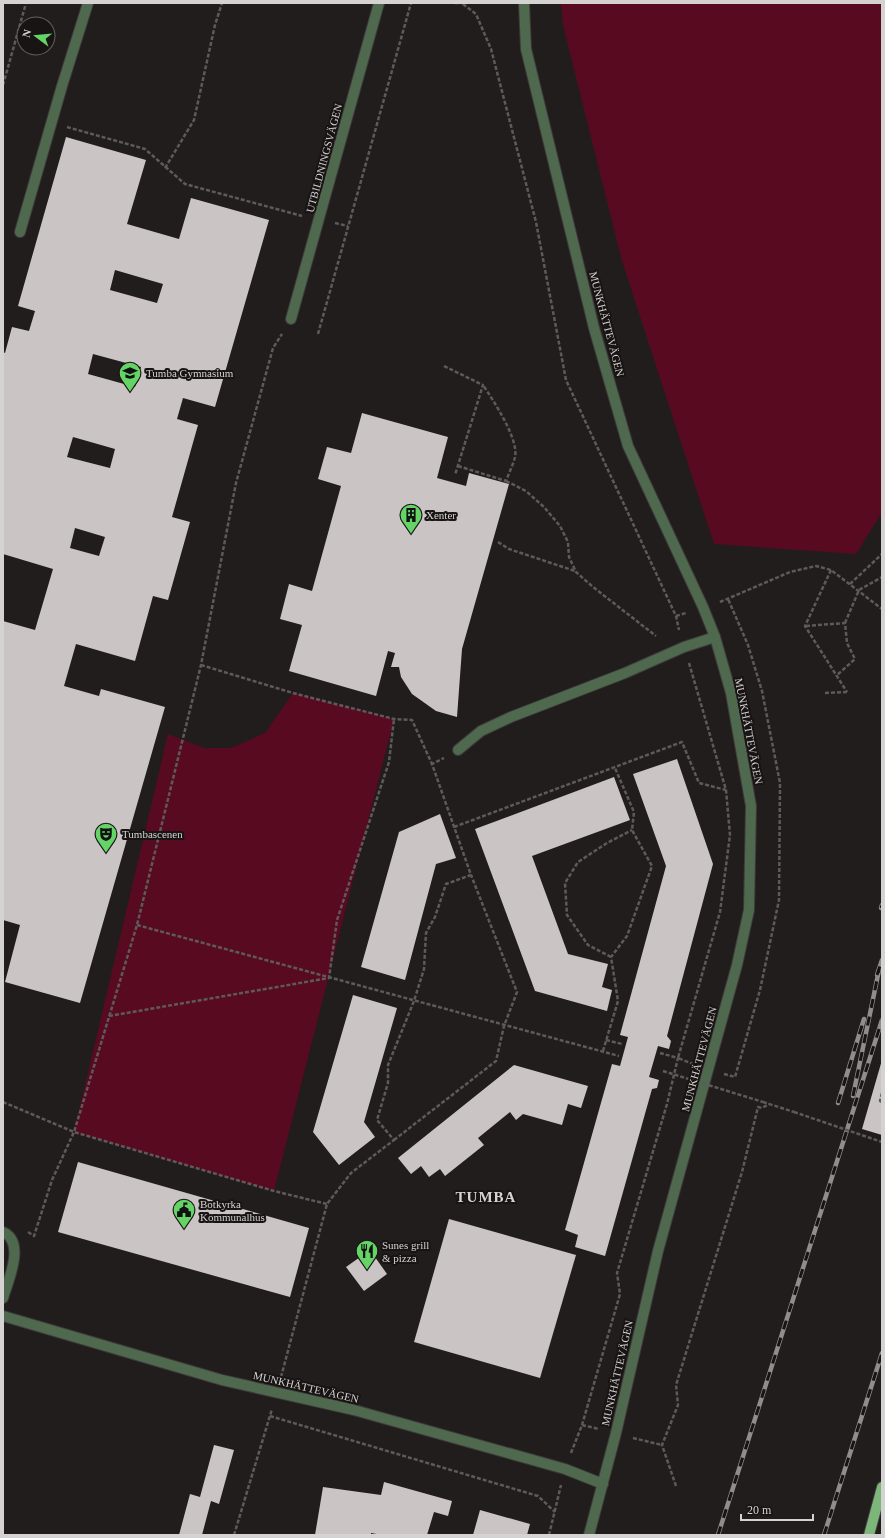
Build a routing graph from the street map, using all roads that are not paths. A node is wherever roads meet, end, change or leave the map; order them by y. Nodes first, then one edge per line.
1 (88, 3) edge
2 (379, 3) edge
3 (524, 3) edge
4 (20, 232) dead end
5 (291, 320) road end
6 (715, 636) junction
7 (458, 750) road end
8 (3, 1232) edge
9 (3, 1298) edge
10 (3, 1316) edge
11 (603, 1484) junction
12 (882, 1487) edge
13 (589, 1535) edge
14 (868, 1535) edge

1 - 4 street
2 - 5 street, UTBILDNINGSVÄGEN
3 - 6 street, MUNKHÄTTEVÄGEN
6 - 7 street
6 - 11 street, MUNKHÄTTEVÄGEN
8 - 9 street
10 - 11 street, MUNKHÄTTEVÄGEN
11 - 13 street, MUNKHÄTTEVÄGEN
12 - 14 main road

